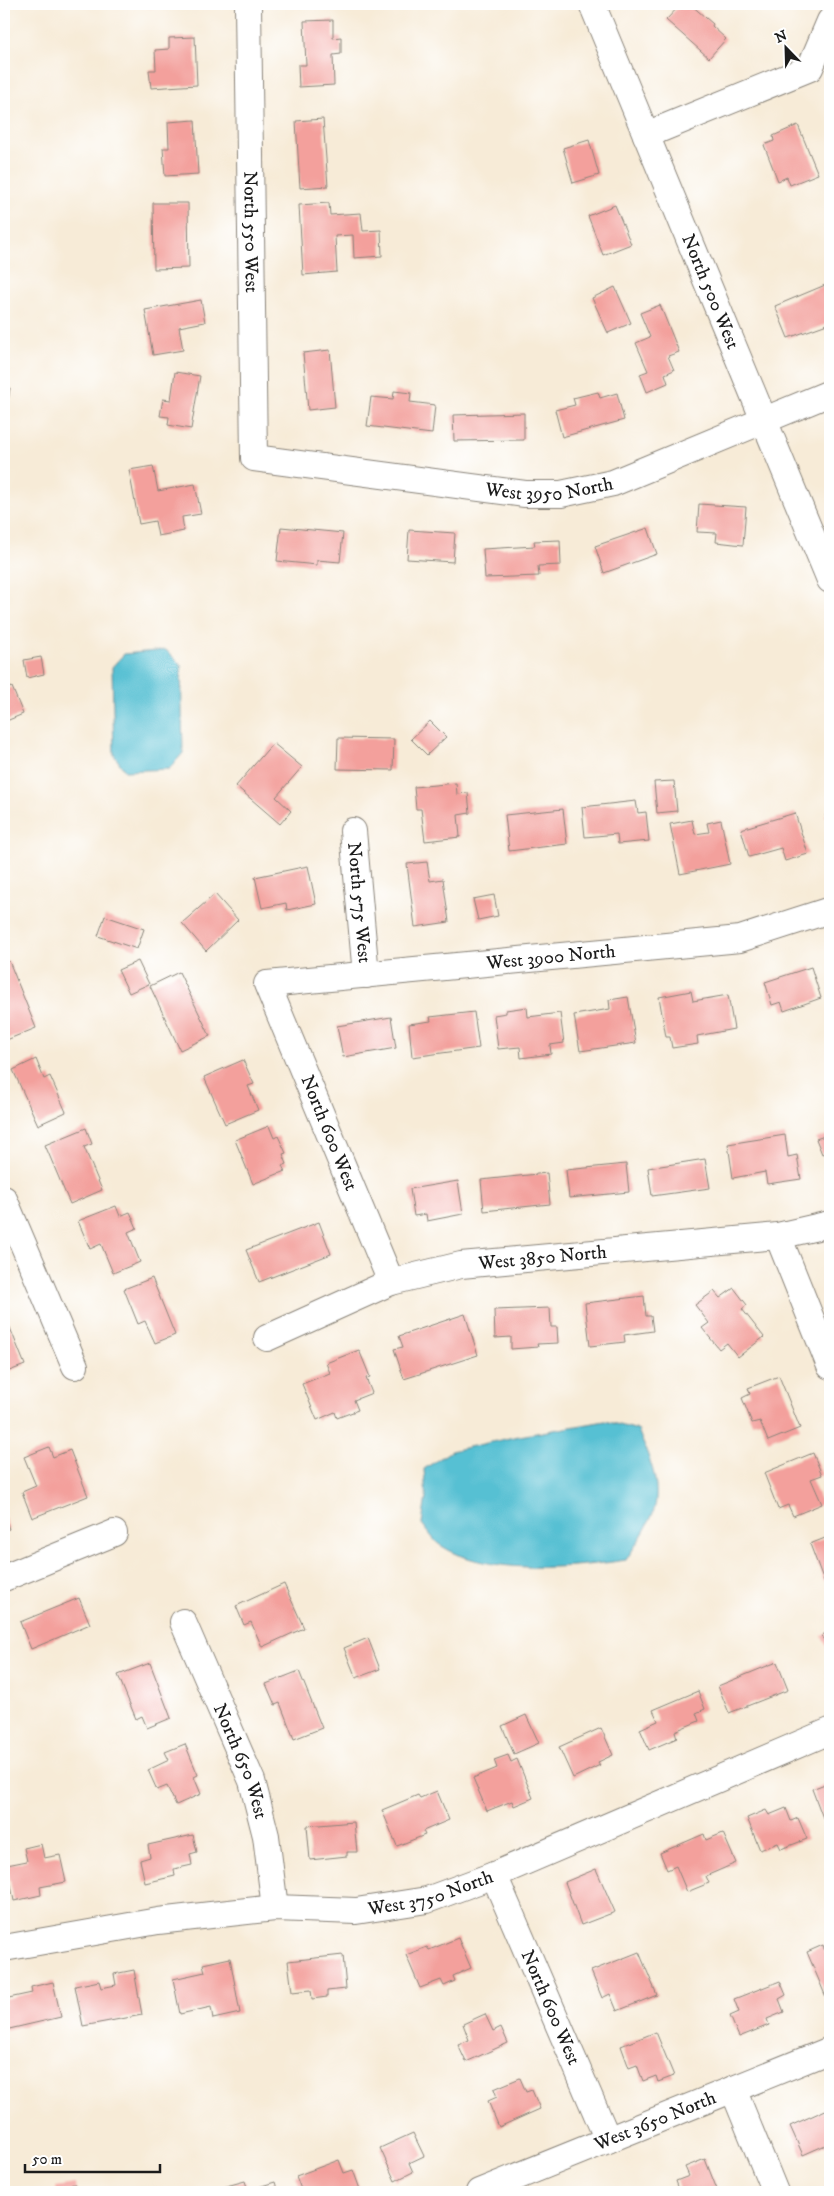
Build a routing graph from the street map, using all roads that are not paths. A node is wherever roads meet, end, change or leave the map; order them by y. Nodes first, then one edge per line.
1 (248, 4) edge
2 (592, 4) edge
3 (830, 22) edge
4 (646, 135) junction
5 (830, 393) edge
6 (765, 422) junction
7 (254, 458) joint
8 (830, 580) edge
9 (353, 831) dead end
10 (830, 910) edge
11 (366, 974) junction
12 (267, 984) joint
13 (4, 1199) edge
14 (830, 1224) edge
15 (778, 1236) junction
16 (391, 1282) junction
17 (267, 1338) dead end
18 (75, 1366) dead end
19 (830, 1366) edge
20 (114, 1533) dead end
21 (4, 1578) edge
22 (184, 1622) dead end
23 (830, 1731) edge
24 (494, 1875) junction
25 (274, 1908) junction
26 (4, 1948) edge
27 (830, 2050) edge
28 (733, 2089) junction
29 (608, 2140) junction
30 (479, 2192) edge
31 (774, 2192) edge

1 - 7 street, North 550 West
2 - 4 street, North 500 West
3 - 4 street
4 - 6 street, North 500 West
5 - 6 street, West 3950 North
6 - 7 street, West 3950 North
6 - 8 street, North 500 West
9 - 11 street, North 575 West
10 - 11 street, West 3900 North
11 - 12 street, West 3900 North
12 - 16 street, North 600 West
13 - 18 street
14 - 15 street, West 3850 North
15 - 16 street, West 3850 North
15 - 19 street
16 - 17 street, West 3850 North
20 - 21 street
22 - 25 street, North 650 West
23 - 24 street, West 3750 North
24 - 25 street, West 3750 North
24 - 29 street, North 600 West
25 - 26 street, West 3750 North
27 - 28 street, West 3650 North
28 - 29 street, West 3650 North
28 - 31 street
29 - 30 street, West 3650 North

